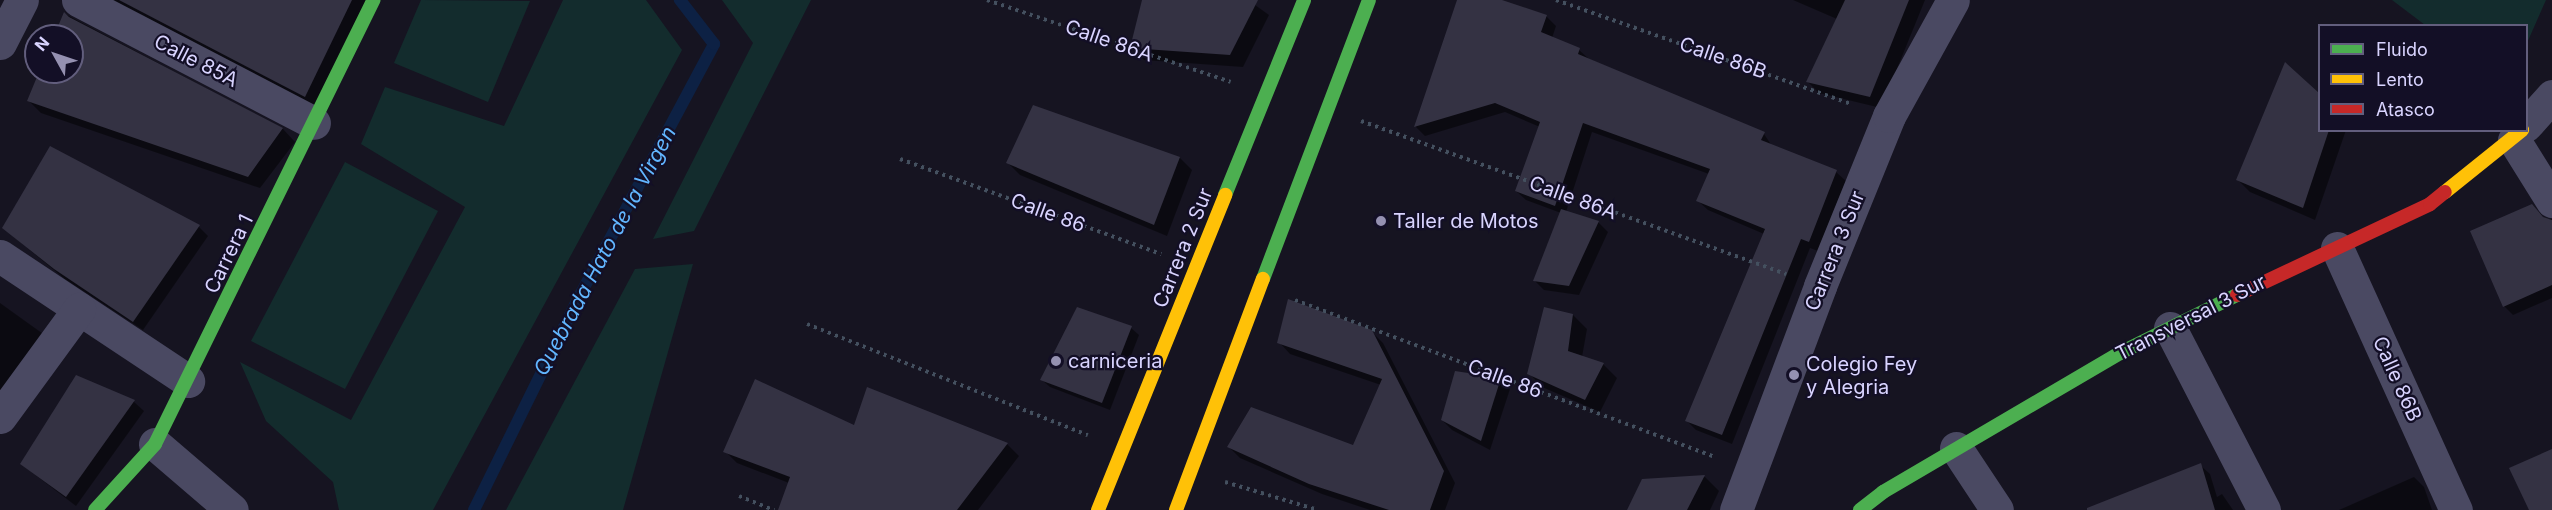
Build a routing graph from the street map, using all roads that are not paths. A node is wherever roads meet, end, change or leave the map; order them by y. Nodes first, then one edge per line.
1 (22, 0) edge
2 (78, 0) edge
3 (373, 0) edge
4 (1304, 0) edge
5 (1369, 0) edge
6 (1953, 0) edge
7 (0, 43) edge
8 (2552, 96) edge
9 (314, 123) junction
10 (2528, 124) edge
11 (2521, 132) edge
12 (2552, 201) edge
13 (2337, 248) junction
14 (0, 256) edge
15 (79, 309) junction
16 (2170, 328) junction
17 (188, 381) junction
18 (0, 417) edge
19 (155, 444) junction
20 (1956, 448) junction
21 (95, 510) edge
22 (232, 510) edge
23 (1098, 510) edge
24 (1176, 510) edge
25 (1736, 510) edge
26 (1860, 510) edge
27 (1997, 510) edge
28 (2264, 510) edge
29 (2456, 510) edge

1 - 7 street
2 - 9 street, Calle 85A
3 - 9 street, Carrera 1
4 - 23 street, Carrera 2 Sur
5 - 24 street
6 - 25 street, Carrera 3 Sur
8 - 10 street, Transversal 3 Sur
9 - 17 street, Carrera 1
11 - 12 street
11 - 13 street, Transversal 3 Sur
13 - 16 street, Transversal 3 Sur
13 - 29 street, Calle 86B
14 - 15 street
15 - 17 street
15 - 18 street
16 - 20 street, Transversal 3 Sur
16 - 28 street
17 - 19 street, Carrera 1
19 - 21 street, Carrera 1
19 - 22 street
20 - 26 street, Transversal 3 Sur
20 - 27 street

